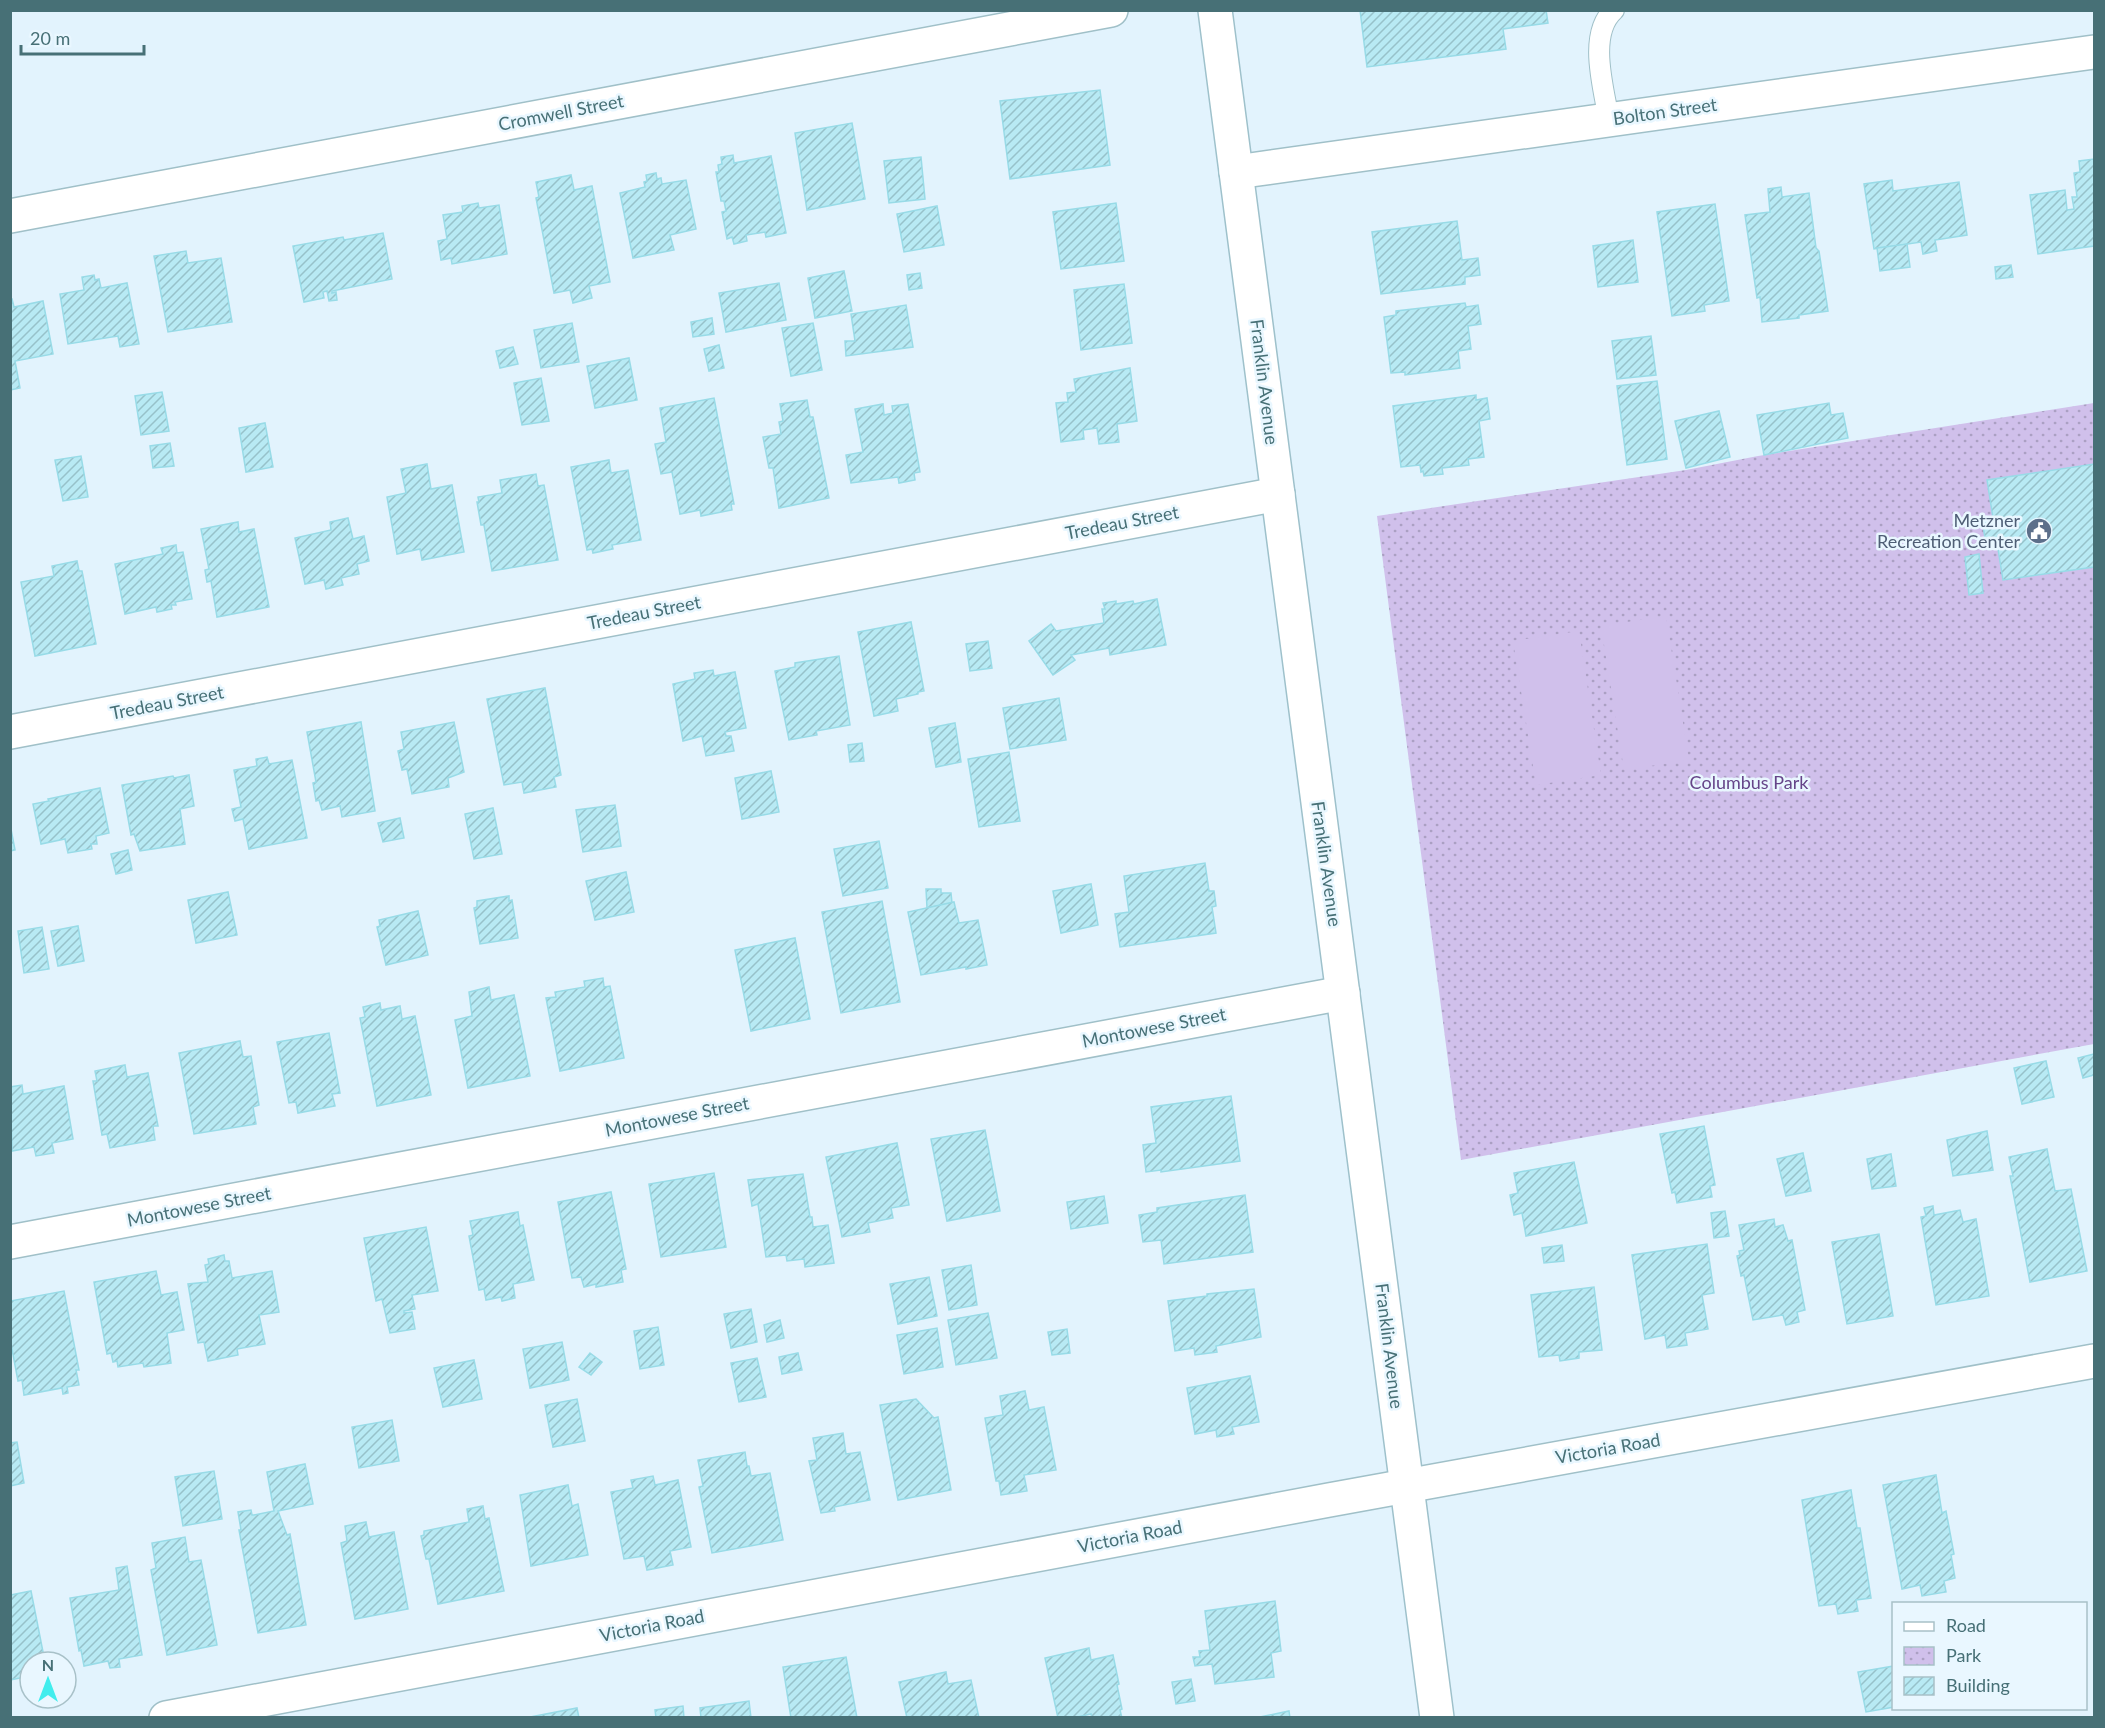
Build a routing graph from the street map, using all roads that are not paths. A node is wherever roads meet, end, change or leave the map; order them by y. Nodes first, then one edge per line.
1 (1111, 10) edge
2 (1215, 10) edge
3 (1614, 10) edge
4 (2094, 52) edge
5 (1609, 120) junction
6 (1236, 172) junction
7 (10, 216) edge
8 (1278, 494) junction
9 (10, 732) edge
10 (1343, 993) junction
11 (10, 1242) edge
12 (2094, 1361) edge
13 (1407, 1485) junction
14 (166, 1718) edge
15 (1437, 1718) edge

1 - 7 street, Cromwell Street
2 - 6 street, Franklin Avenue
3 - 5 lane
4 - 5 street, Bolton Street
5 - 6 street, Bolton Street
6 - 8 street, Franklin Avenue
8 - 9 street, Tredeau Street
8 - 10 street, Franklin Avenue
10 - 11 street, Montowese Street
10 - 13 street, Franklin Avenue
12 - 13 street, Victoria Road
13 - 14 street, Victoria Road
13 - 15 street, Franklin Avenue

